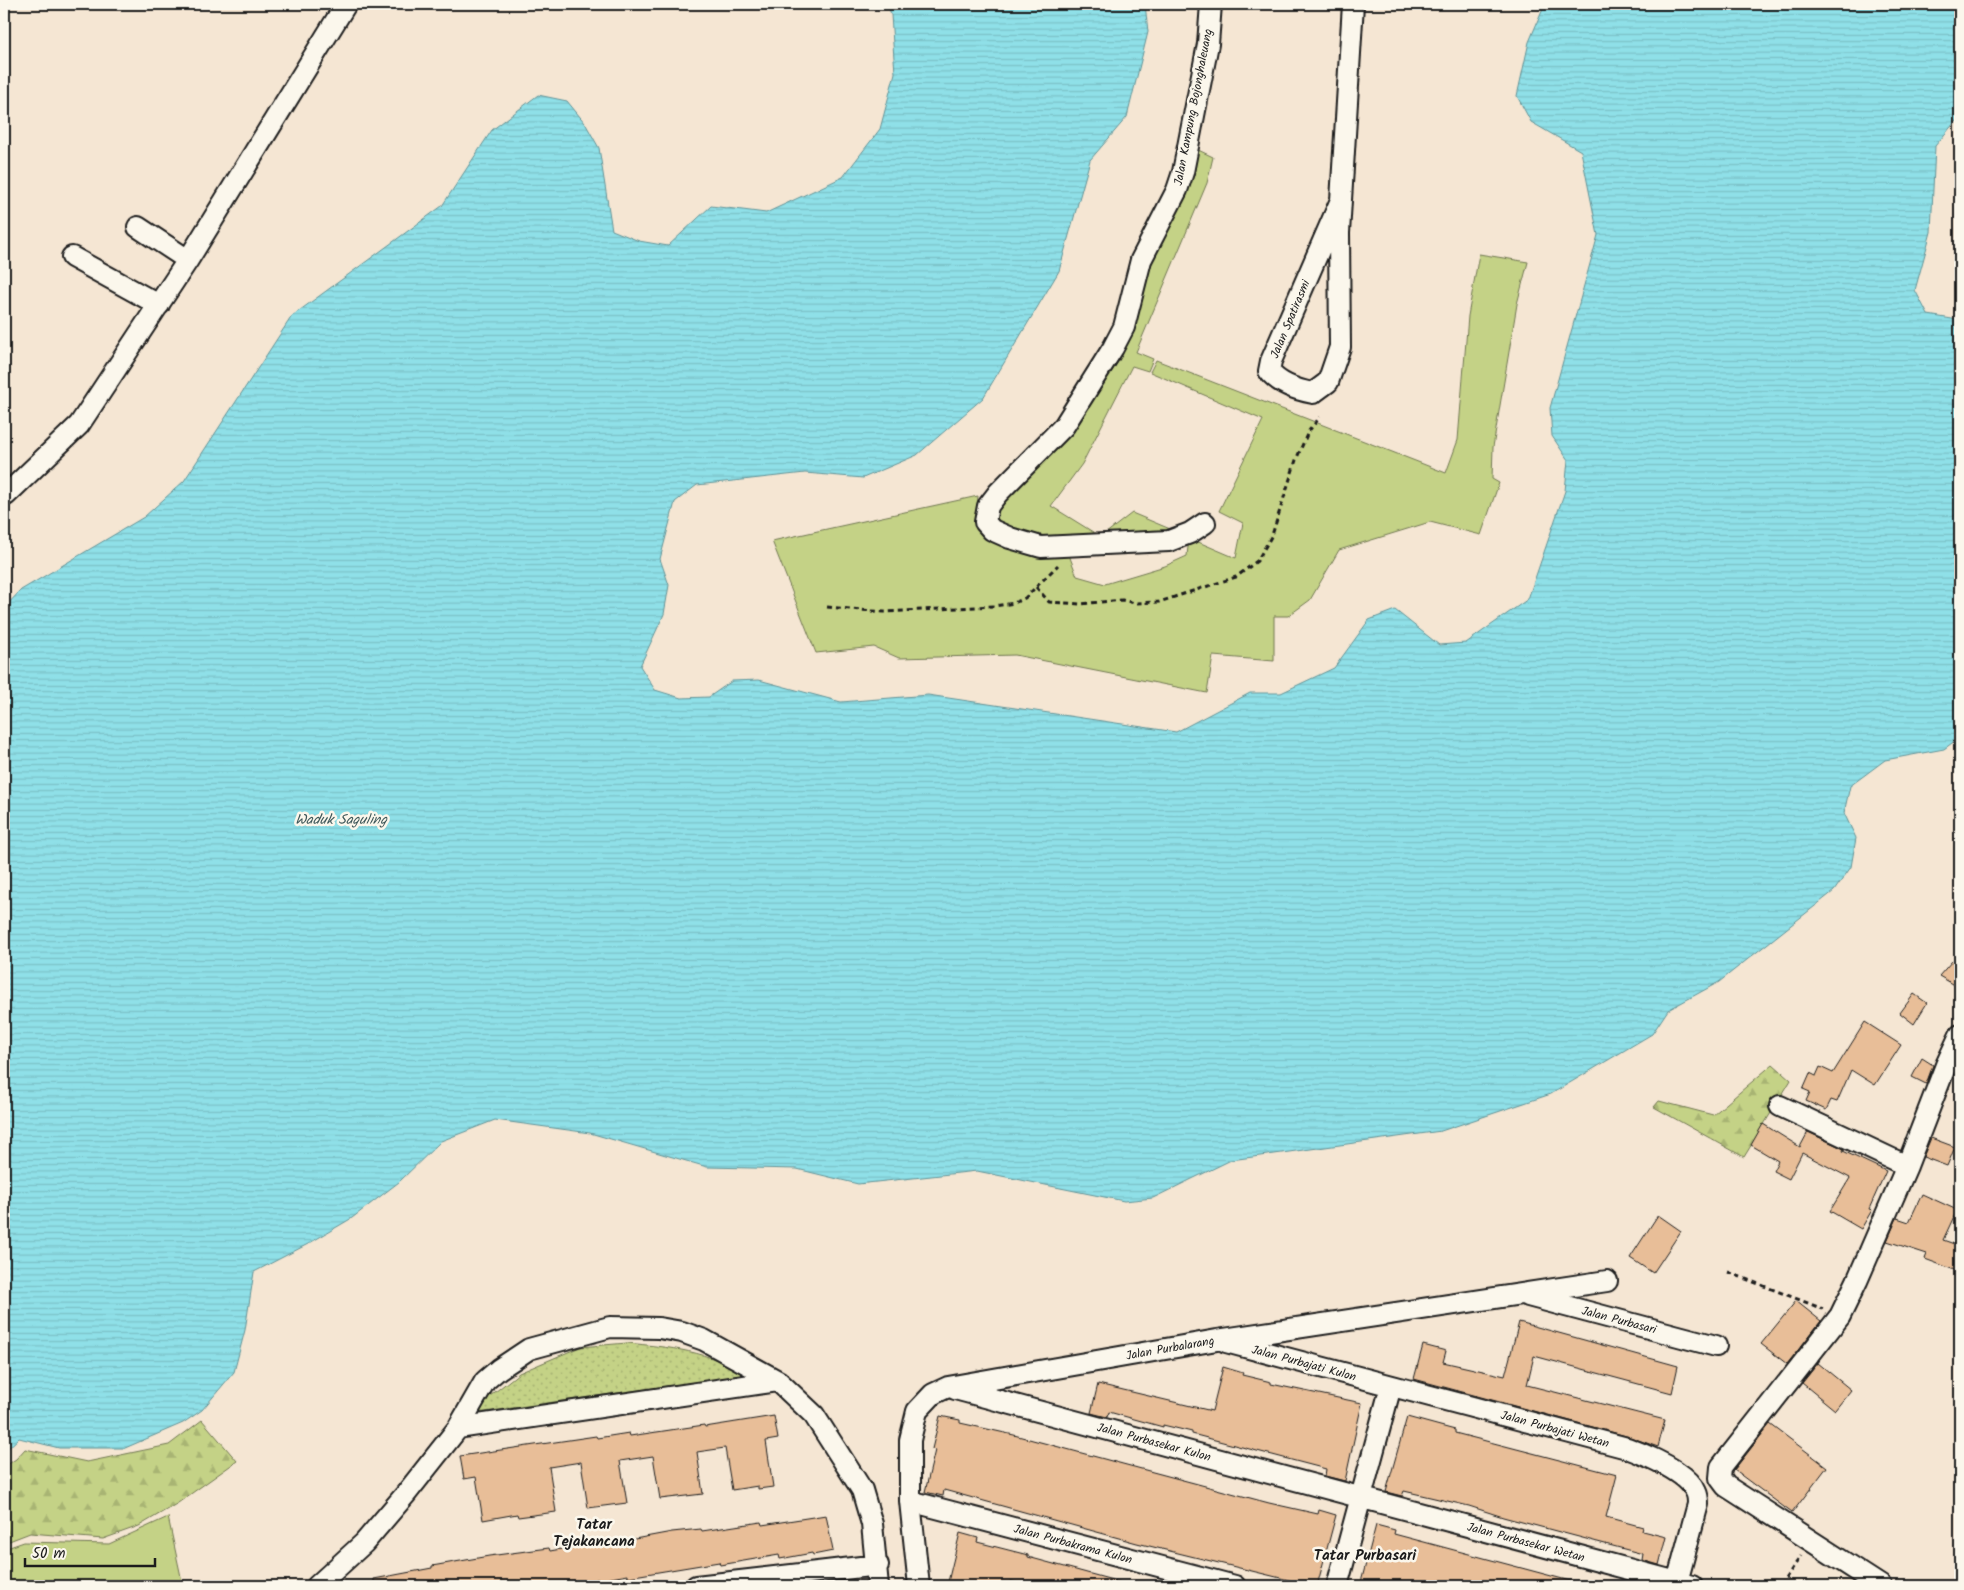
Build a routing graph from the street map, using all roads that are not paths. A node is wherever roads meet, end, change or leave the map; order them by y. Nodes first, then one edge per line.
1 (346, 4) edge
2 (1210, 4) edge
3 (1353, 4) edge
4 (1341, 200) junction
5 (138, 227) dead end
6 (72, 257) dead end
7 (188, 260) junction
8 (159, 305) junction
9 (6, 495) dead end
10 (1205, 523) dead end
11 (1960, 1035) edge
12 (1780, 1106) dead end
13 (1907, 1166) junction
14 (1607, 1281) dead end
15 (1522, 1294) junction
16 (1217, 1340) junction
17 (1716, 1346) dead end
18 (778, 1381) junction
19 (1390, 1386) junction
20 (948, 1387) junction
21 (458, 1428) junction
22 (1361, 1498) junction
23 (910, 1501) junction
24 (878, 1566) junction
25 (1682, 1585) edge
26 (317, 1586) edge
27 (696, 1586) edge
28 (878, 1586) edge
29 (919, 1586) edge
30 (1235, 1586) edge
31 (1337, 1586) edge
32 (1882, 1586) edge

1 - 7 street
2 - 10 street, Jalan Kampung Bojonghaleuang
3 - 4 street, Jalan Spatirasmi
4 - 4 street, Jalan Spatirasmi
5 - 7 street
6 - 8 street
7 - 8 street
8 - 9 street
11 - 13 street
12 - 13 street
13 - 32 street
14 - 15 street, Jalan Purbalarang
15 - 16 street, Jalan Purbalarang
15 - 17 street, Jalan Purbasari
16 - 19 street, Jalan Purbajati Kulon
16 - 20 street, Jalan Purbalarang
18 - 21 street
18 - 21 street
18 - 24 street
19 - 22 street
19 - 25 street, Jalan Purbajati Wetan
20 - 22 street, Jalan Purbasekar Kulon
20 - 23 street, Jalan Purbalarang
21 - 26 street
22 - 25 street, Jalan Purbasekar Wetan
22 - 31 street
23 - 29 street, Jalan Purbalarang
23 - 30 street, Jalan Purbakrama Kulon
24 - 27 street
24 - 28 street

